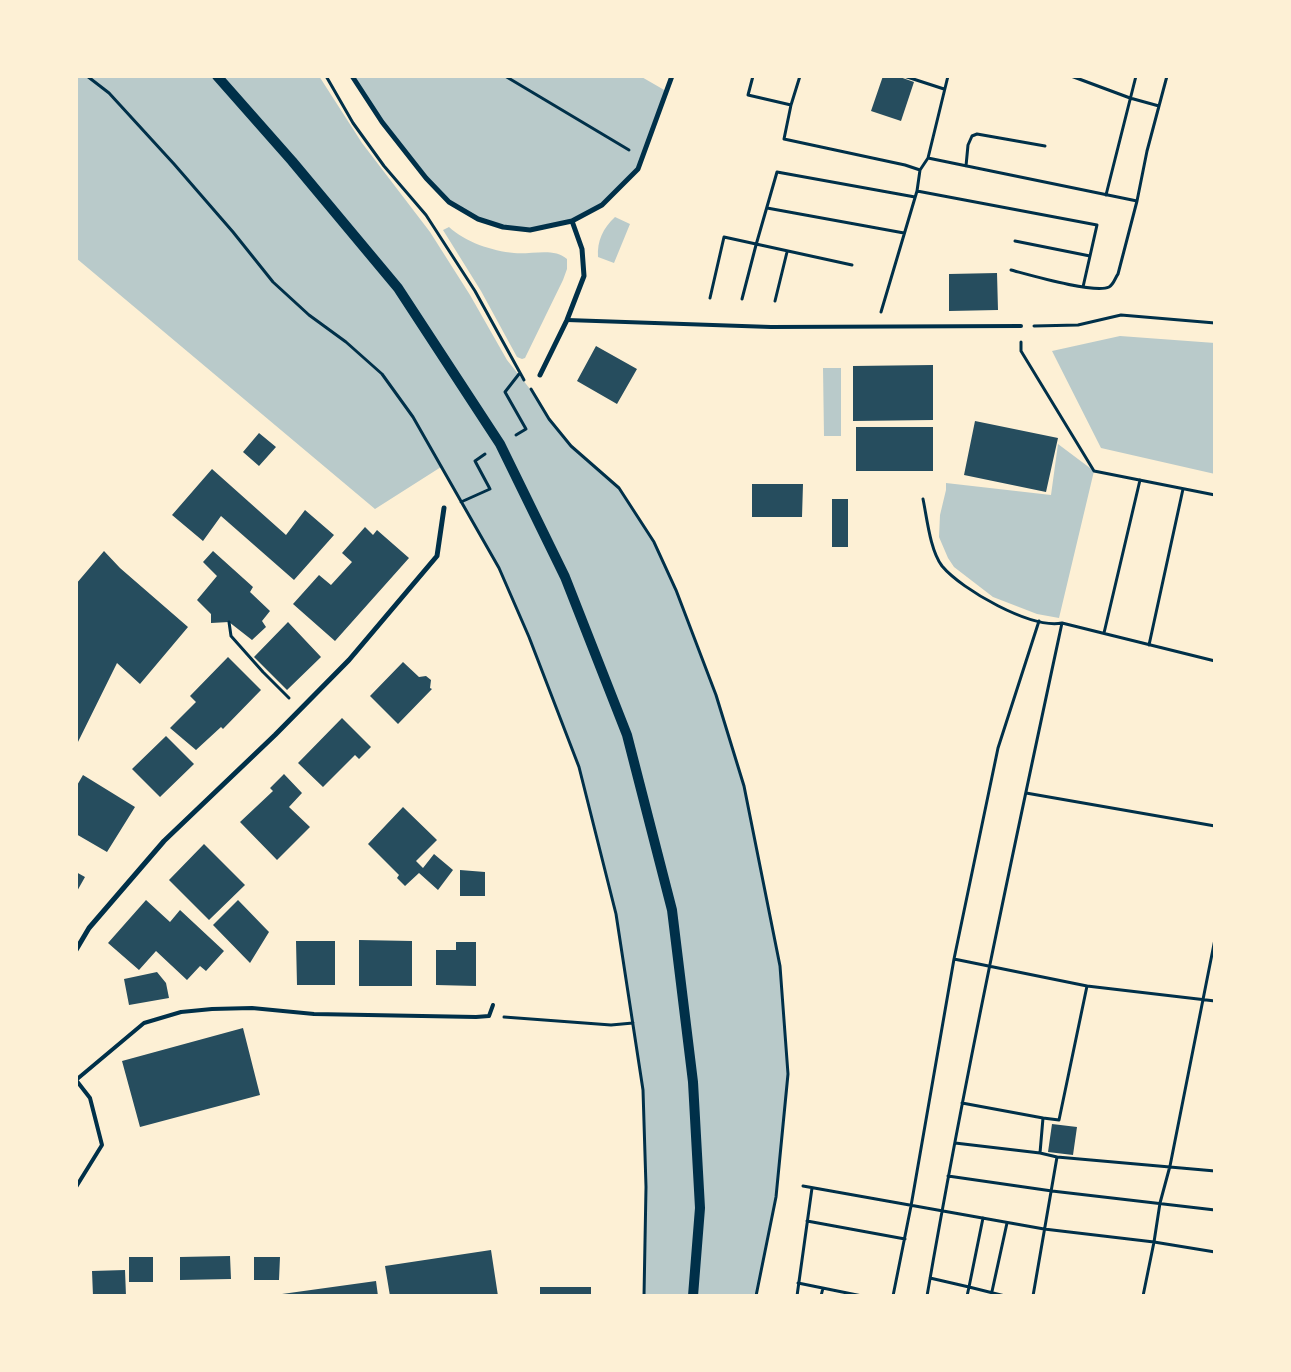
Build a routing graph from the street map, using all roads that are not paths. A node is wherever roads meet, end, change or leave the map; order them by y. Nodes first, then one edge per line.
1 (217, 76) edge
2 (352, 76) edge
3 (672, 76) edge
4 (572, 221) junction
5 (567, 320) junction
6 (1021, 326) road end
7 (540, 375) dead end
8 (444, 508) dead end
9 (76, 950) edge
10 (493, 1006) dead end
11 (76, 1080) edge
12 (76, 1187) edge
13 (693, 1296) edge

1 - 13 main road
2 - 4 street
3 - 4 street
4 - 5 street
5 - 6 lane
5 - 7 street
8 - 9 street
10 - 11 lane
11 - 12 lane

